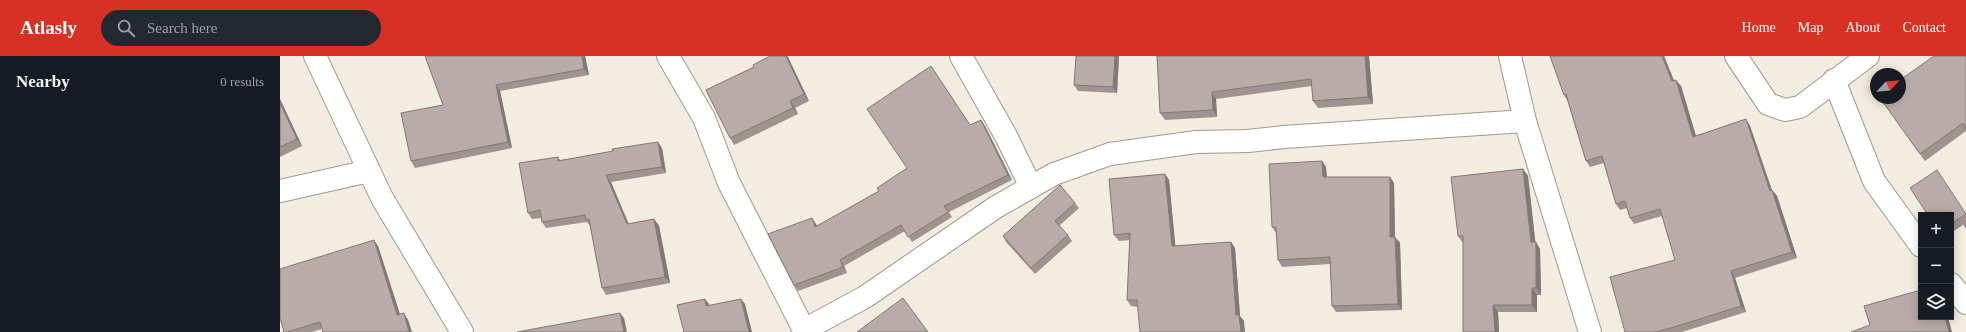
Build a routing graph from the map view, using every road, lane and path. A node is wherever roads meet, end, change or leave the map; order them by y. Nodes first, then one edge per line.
1 (315, 56) edge
2 (668, 56) edge
3 (961, 56) edge
4 (1510, 56) edge
5 (1736, 56) edge
6 (1868, 56) edge
7 (1834, 80) junction
8 (1525, 121) junction
9 (369, 171) junction
10 (1031, 187) junction
11 (280, 191) edge
12 (1918, 242) edge
13 (1954, 288) edge
14 (1966, 303) edge
15 (804, 331) edge
16 (462, 332) edge
17 (1590, 332) edge

1 - 9 street
2 - 15 street
3 - 10 street
4 - 8 street
5 - 7 street
6 - 7 street
7 - 12 street
8 - 10 street
8 - 17 street
9 - 11 street
9 - 16 street
10 - 15 street
13 - 14 street

